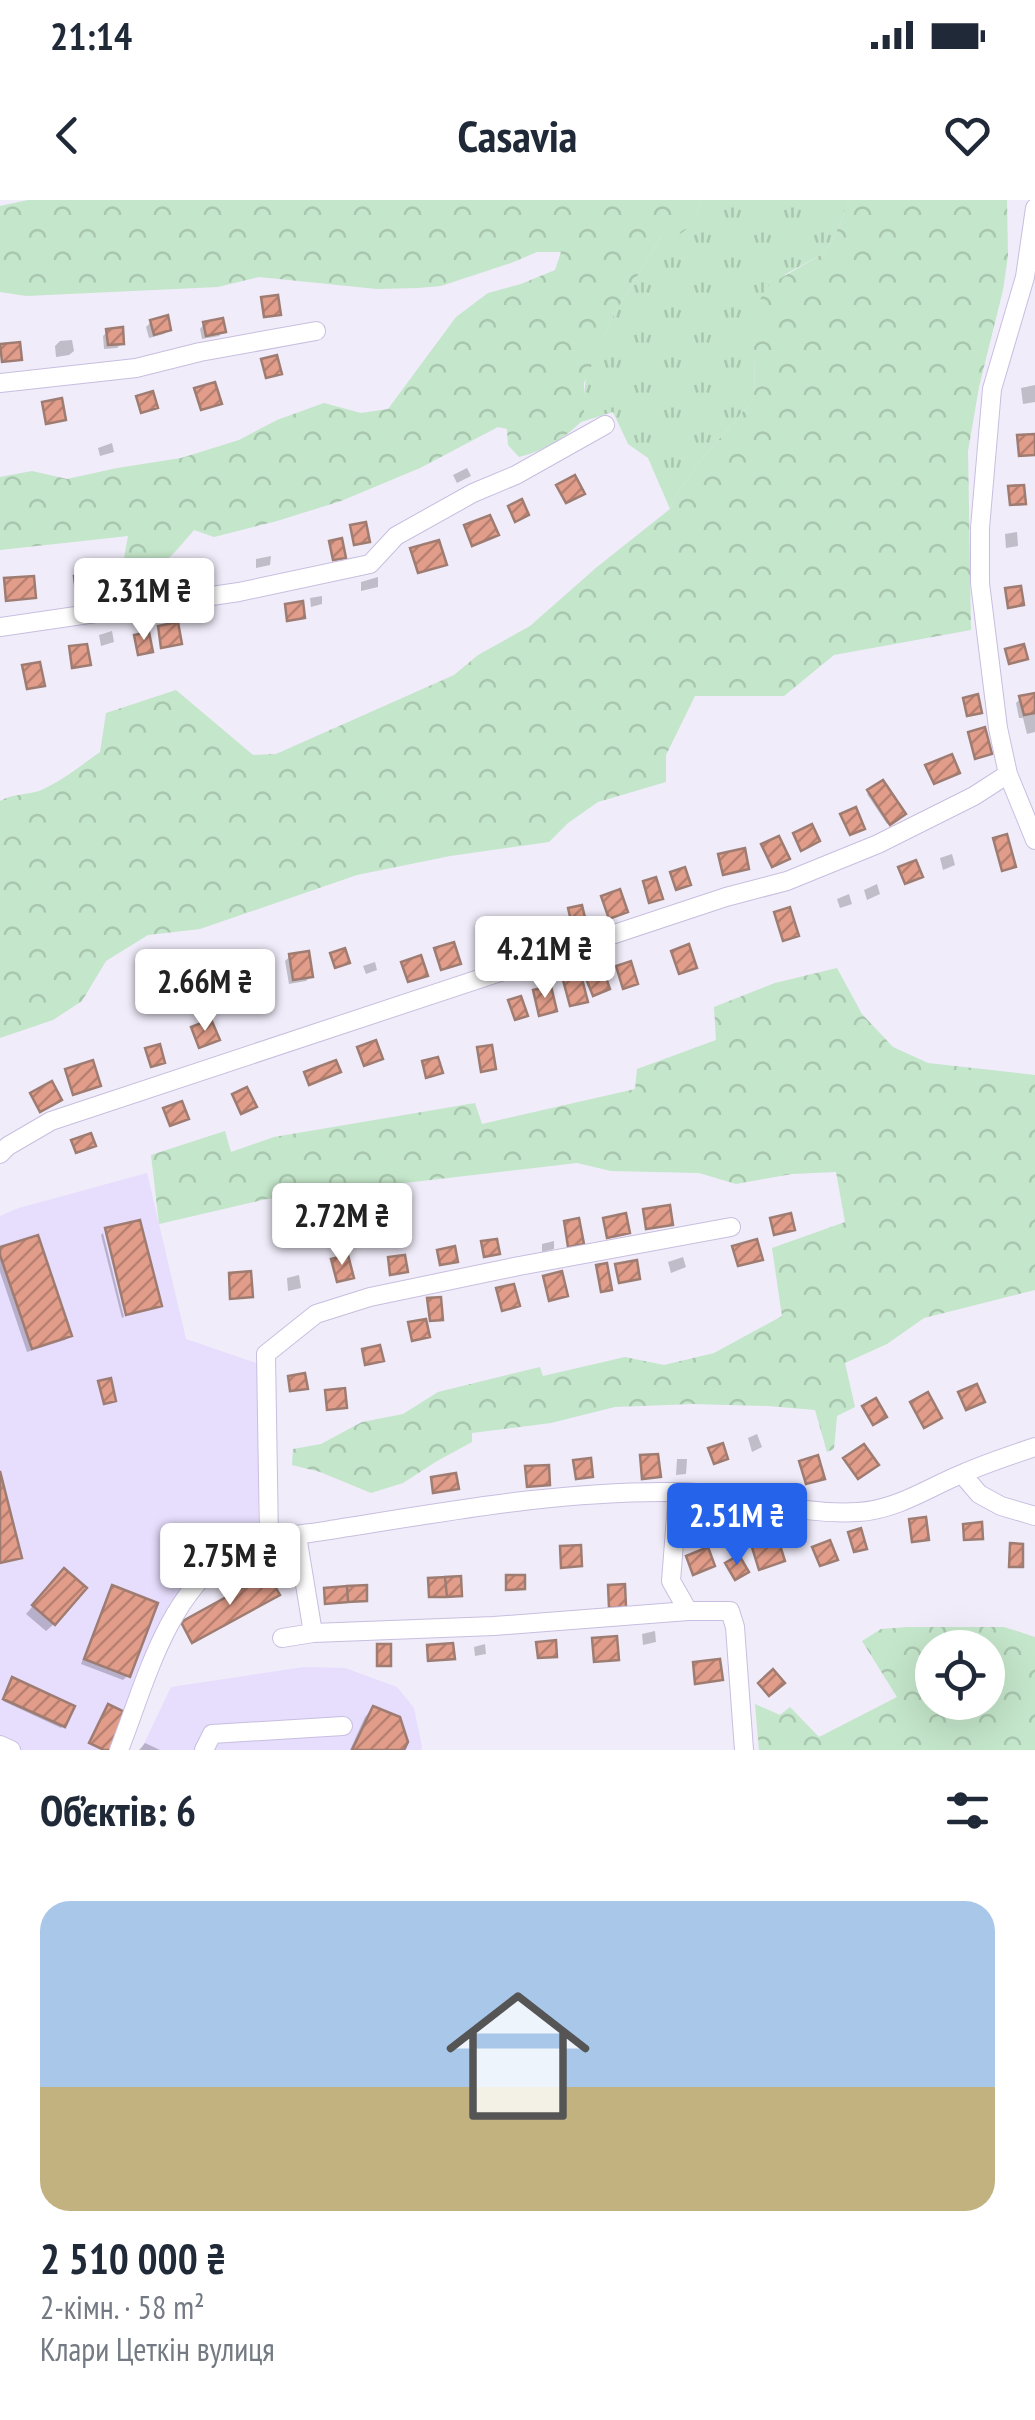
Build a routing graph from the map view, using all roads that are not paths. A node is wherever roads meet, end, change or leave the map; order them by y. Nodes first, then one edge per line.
1 (1035, 208) edge
2 (316, 332) dead end
3 (0, 384) edge
4 (605, 426) dead end
5 (0, 628) edge
6 (1008, 774) junction
7 (1035, 840) edge
8 (0, 1154) edge
9 (731, 1227) dead end
10 (1035, 1447) edge
11 (962, 1474) junction
12 (678, 1492) junction
13 (1035, 1516) edge
14 (297, 1536) junction
15 (269, 1540) junction
16 (688, 1611) junction
17 (313, 1633) junction
18 (282, 1638) dead end
19 (343, 1726) dead end
20 (0, 1745) edge
21 (11, 1750) edge
22 (119, 1750) edge
23 (204, 1750) edge
24 (744, 1750) edge

1 - 6 street
2 - 3 street
4 - 5 street
6 - 7 street
6 - 8 street
9 - 15 street
10 - 11 street
11 - 12 street
11 - 13 street
12 - 14 street
12 - 16 street
14 - 15 street
14 - 17 street
15 - 22 street
16 - 17 street
16 - 24 street
17 - 18 street
19 - 23 street
20 - 21 street

